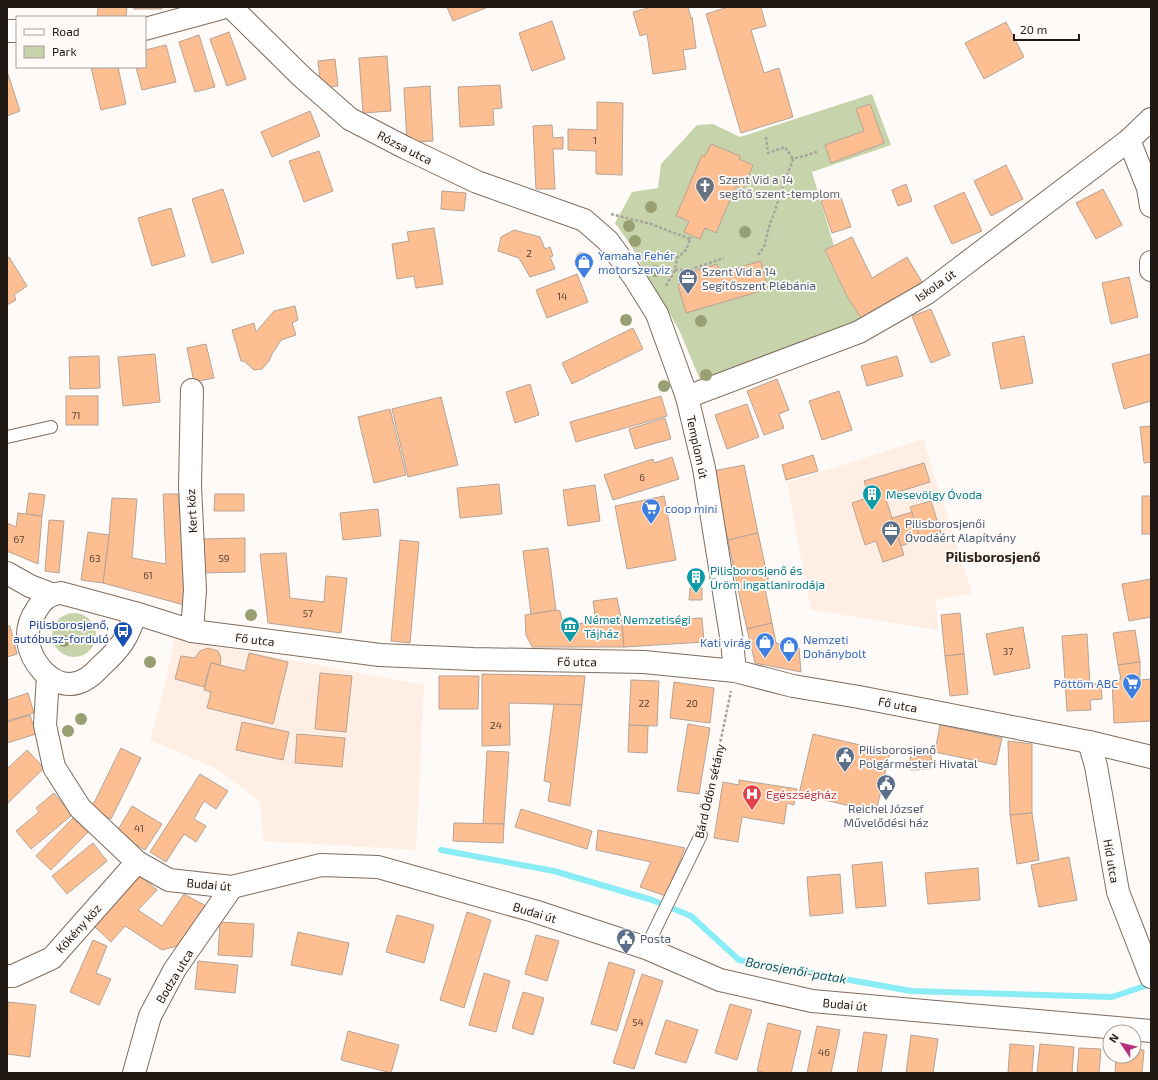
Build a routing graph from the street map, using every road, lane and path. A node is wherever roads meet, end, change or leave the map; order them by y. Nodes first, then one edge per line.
1 (226, 7) edge
2 (231, 7) edge
3 (146, 29) edge
4 (1151, 119) edge
5 (766, 137) dead end
6 (1129, 140) junction
7 (818, 152) dead end
8 (793, 159) junction
9 (1151, 206) edge
10 (607, 212) dead end
11 (608, 241) joint
12 (758, 255) dead end
13 (724, 258) dead end
14 (1151, 262) edge
15 (675, 270) junction
16 (1151, 270) edge
17 (666, 286) dead end
18 (192, 390) dead end
19 (687, 397) junction
20 (51, 427) dead end
21 (7, 437) edge
22 (7, 572) edge
23 (51, 594) junction
24 (135, 613) junction
25 (192, 631) junction
26 (735, 671) junction
27 (48, 676) junction
28 (1089, 742) junction
29 (1151, 757) edge
30 (701, 836) joint
31 (137, 862) junction
32 (232, 887) junction
33 (646, 948) junction
34 (7, 976) edge
35 (1151, 976) edge
36 (1151, 1031) edge
37 (134, 1073) edge

1 - 3 street
2 - 11 street, Rózsa utca
4 - 6 street, Iskola út
5 - 8 path
6 - 9 street
6 - 19 street, Iskola út
7 - 8 path
8 - 12 path
10 - 15 path
11 - 19 street, Templom út
13 - 15 path
14 - 16 street
15 - 17 path
18 - 25 street, Kert köz
19 - 26 street, Templom út
20 - 21 lane
22 - 23 street, Fő utca
23 - 24 street, Fő utca
23 - 27 street
24 - 25 street, Fő utca
24 - 27 street
25 - 26 street, Fő utca
26 - 28 street, Fő utca
26 - 30 path, Bárd Ödön sétány
27 - 31 street, Budai út
28 - 29 street, Fő utca
28 - 35 street, Híd utca
30 - 33 lane, Bárd Ödön sétány
31 - 32 street, Budai út
31 - 34 street, Kökény köz
32 - 33 street, Budai út
32 - 37 street, Bodza utca
33 - 36 street, Budai út

